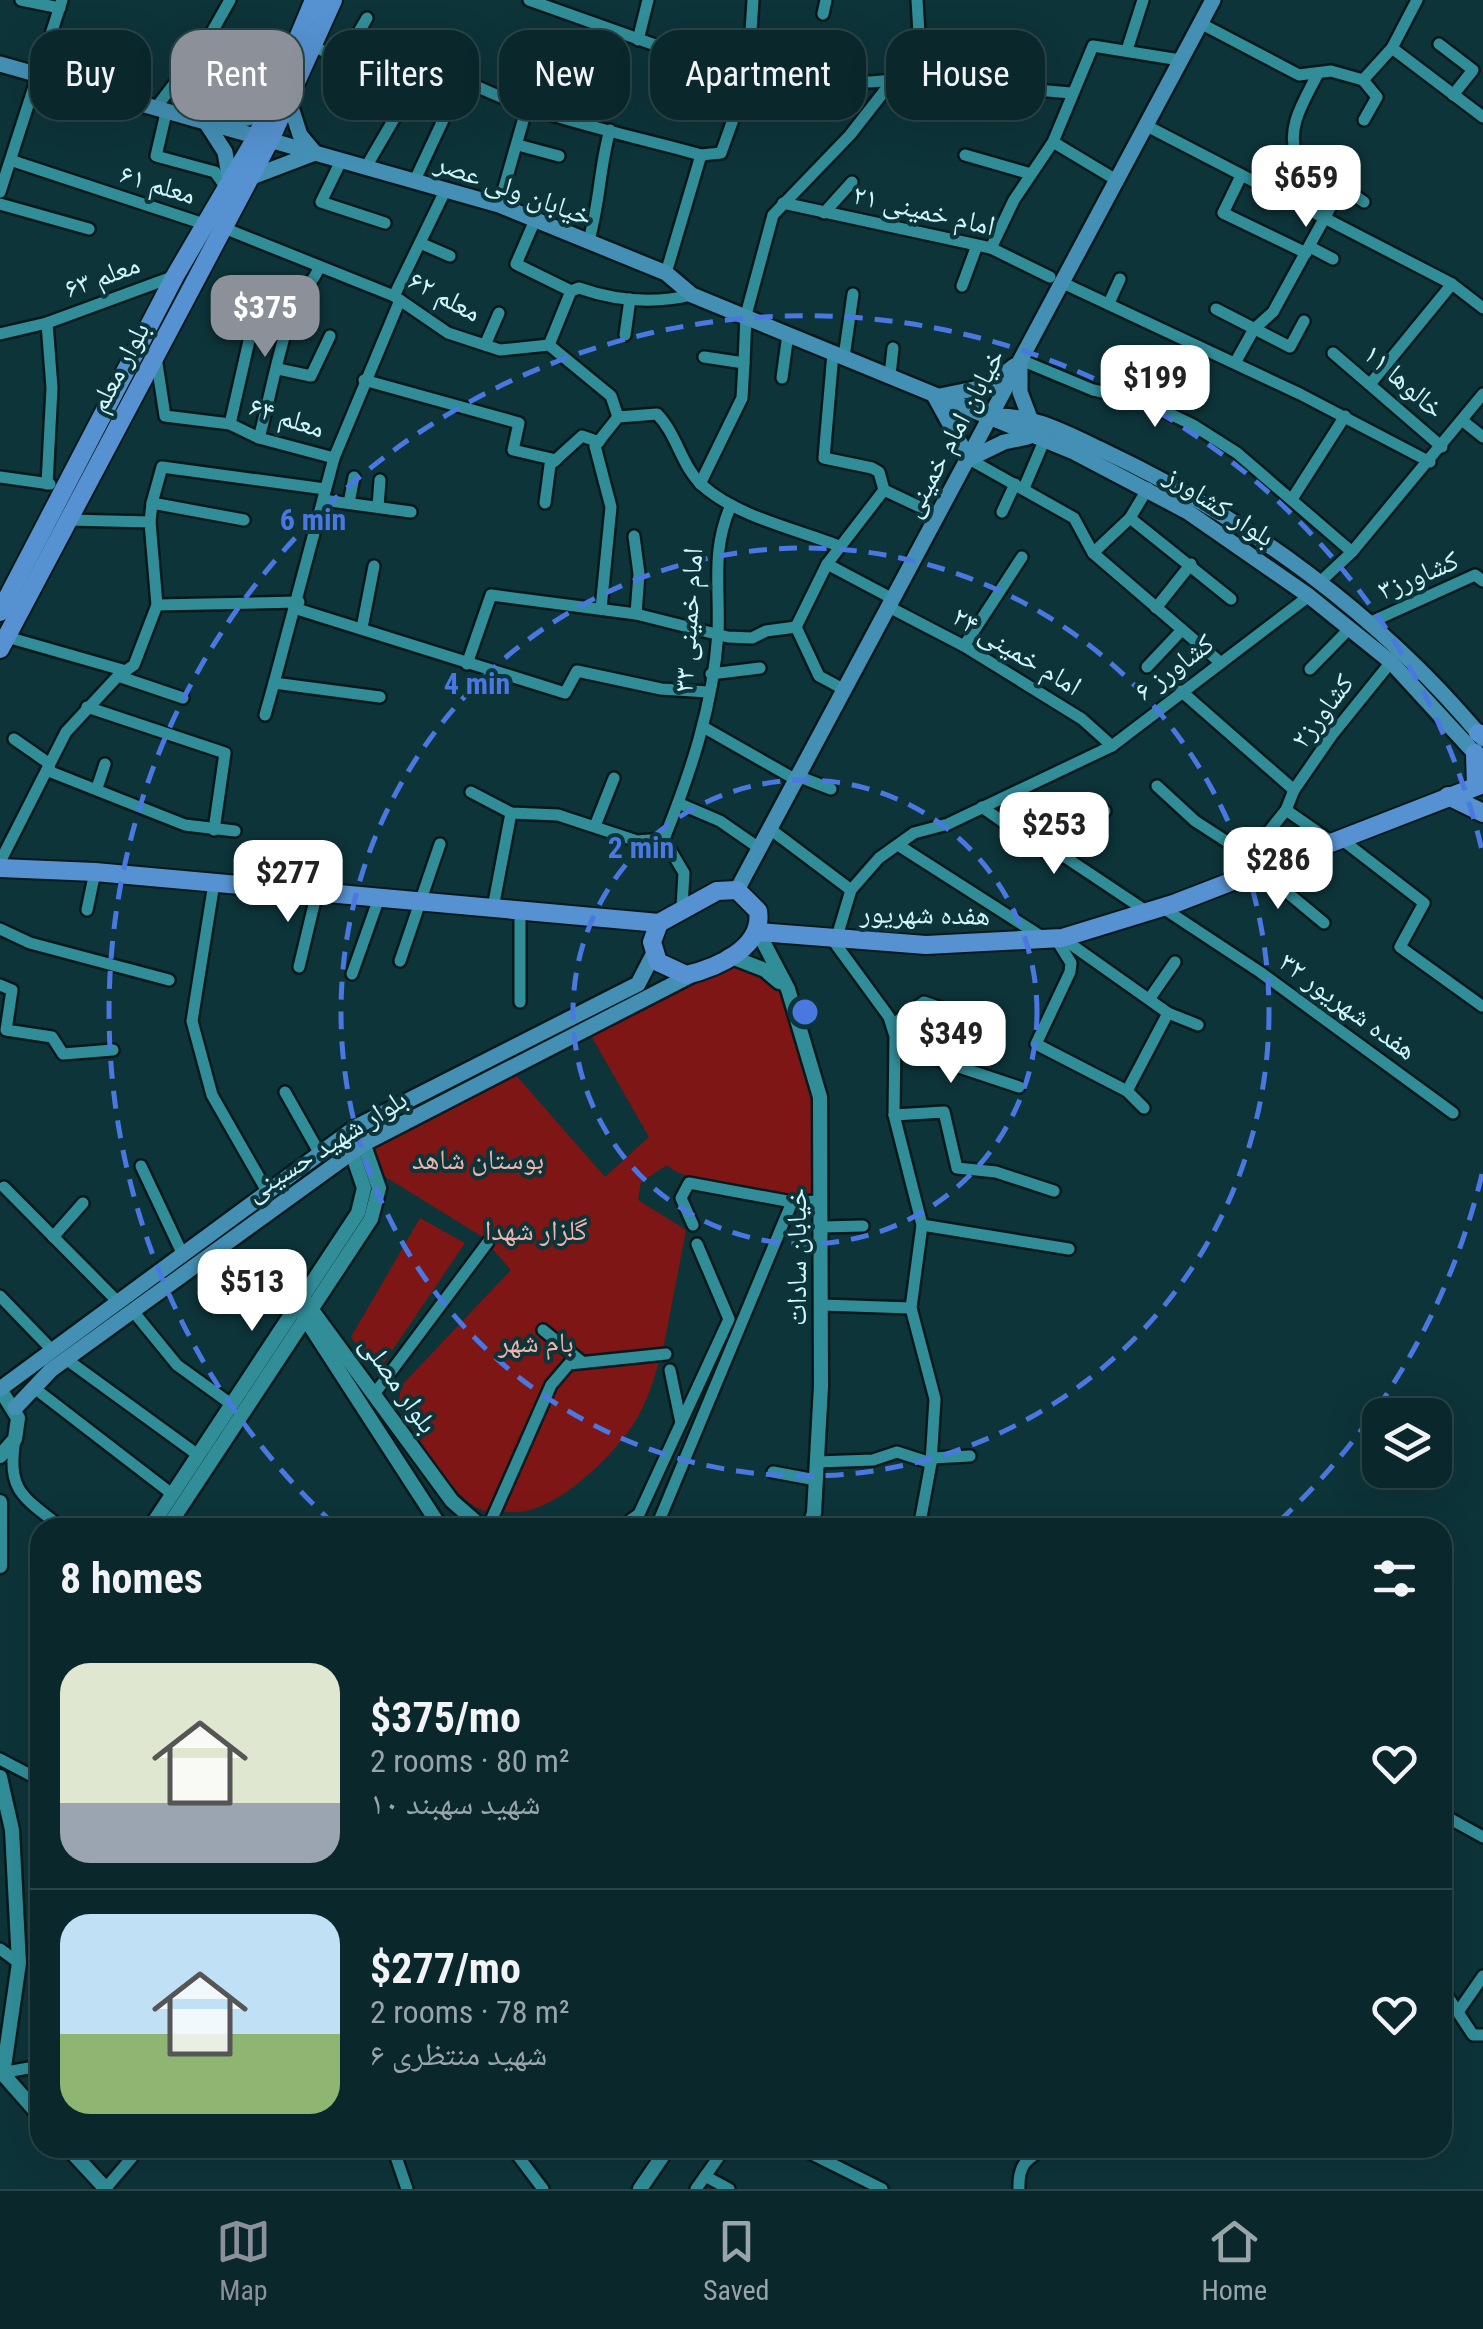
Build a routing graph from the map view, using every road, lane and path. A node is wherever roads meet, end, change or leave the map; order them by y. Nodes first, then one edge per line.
1 (20, 0) edge
2 (230, 0) edge
3 (314, 0) edge
4 (333, 0) edge
5 (529, 0) edge
6 (648, 0) edge
7 (753, 0) edge
8 (826, 0) edge
9 (900, 0) edge
10 (1143, 0) edge
11 (1213, 0) edge
12 (1417, 0) edge
13 (917, 2) edge
14 (61, 4) edge
15 (822, 14) dead end
16 (368, 18) dead end
17 (1200, 23) junction
18 (52, 30) edge
19 (213, 30) edge
20 (751, 30) edge
21 (919, 30) edge
22 (638, 40) junction
23 (303, 43) edge
24 (650, 44) edge
25 (1439, 44) dead end
26 (314, 47) junction
27 (1392, 48) junction
28 (1127, 50) junction
29 (303, 58) edge
30 (1180, 60) junction
31 (0, 64) edge
32 (30, 73) edge
33 (1318, 73) junction
34 (1363, 80) junction
35 (1045, 91) edge
36 (1071, 93) junction
37 (171, 94) edge
38 (886, 95) edge
39 (1452, 95) junction
40 (499, 96) edge
41 (30, 97) edge
42 (151, 108) edge
43 (160, 111) junction
44 (1483, 116) edge
45 (235, 120) edge
46 (271, 120) edge
47 (291, 120) edge
48 (443, 120) edge
49 (524, 120) edge
50 (572, 120) edge
51 (733, 120) edge
52 (1364, 120) dead end
53 (208, 124) junction
54 (1147, 126) junction
55 (610, 130) junction
56 (263, 138) junction
57 (1053, 142) junction
58 (518, 145) junction
59 (315, 153) junction
60 (1296, 154) junction
61 (701, 155) junction
62 (559, 156) dead end
63 (965, 156) dead end
64 (13, 161) junction
65 (342, 162) junction
66 (366, 167) junction
67 (1031, 174) junction
68 (1241, 176) junction
69 (415, 180) junction
70 (237, 181) junction
71 (1118, 181) junction
72 (852, 182) dead end
73 (1342, 186) junction
74 (446, 189) junction
75 (0, 192) edge
76 (1276, 193) junction
77 (784, 202) junction
78 (1364, 202) dead end
79 (0, 204) edge
80 (499, 204) junction
81 (824, 214) junction
82 (1327, 218) junction
83 (535, 220) junction
84 (384, 223) dead end
85 (215, 226) junction
86 (89, 229) dead end
87 (588, 242) junction
88 (420, 243) junction
89 (976, 248) junction
90 (991, 248) junction
91 (1308, 250) junction
92 (450, 256) dead end
93 (1333, 259) dead end
94 (319, 267) junction
95 (666, 273) junction
96 (175, 276) junction
97 (1120, 279) dead end
98 (1056, 280) junction
99 (1452, 284) junction
100 (962, 286) dead end
101 (261, 288) dead end
102 (570, 291) junction
103 (852, 294) dead end
104 (692, 296) junction
105 (397, 298) junction
106 (630, 300) junction
107 (1110, 303) junction
108 (1483, 308) edge
109 (1216, 309) dead end
110 (500, 313) dead end
111 (746, 315) junction
112 (1304, 321) dead end
113 (47, 322) junction
114 (1254, 329) junction
115 (0, 334) edge
116 (625, 334) dead end
117 (788, 334) junction
118 (330, 336) dead end
119 (485, 345) junction
120 (549, 345) junction
121 (892, 348) dead end
122 (1333, 353) dead end
123 (839, 355) junction
124 (156, 356) junction
125 (704, 357) dead end
126 (1021, 360) junction
127 (744, 363) junction
128 (1236, 363) junction
129 (278, 369) junction
130 (890, 375) junction
131 (782, 378) dead end
132 (364, 380) junction
133 (1371, 383) junction
134 (1483, 394) edge
135 (935, 397) junction
136 (1345, 416) junction
137 (618, 417) junction
138 (989, 417) junction
139 (1463, 421) junction
140 (230, 424) junction
141 (1037, 432) junction
142 (1483, 437) edge
143 (259, 438) junction
144 (599, 442) junction
145 (1442, 446) junction
146 (334, 458) junction
147 (969, 459) junction
148 (556, 460) junction
149 (1430, 462) junction
150 (0, 476) edge
151 (354, 477) dead end
152 (380, 480) dead end
153 (47, 484) junction
154 (700, 484) junction
155 (1019, 486) junction
156 (67, 487) junction
157 (1148, 488) junction
158 (884, 490) junction
159 (324, 494) junction
160 (1292, 499) junction
161 (152, 503) junction
162 (349, 503) junction
163 (545, 503) dead end
164 (731, 505) junction
165 (378, 507) junction
166 (411, 512) dead end
167 (1002, 512) dead end
168 (937, 516) junction
169 (1130, 518) junction
170 (69, 520) junction
171 (244, 520) dead end
172 (150, 522) junction
173 (634, 536) dead end
174 (839, 546) junction
175 (1352, 552) junction
176 (1093, 553) junction
177 (1022, 557) dead end
178 (827, 564) junction
179 (1191, 564) junction
180 (374, 566) dead end
181 (1483, 581) edge
182 (1320, 582) junction
183 (1309, 596) junction
184 (1232, 598) dead end
185 (891, 603) junction
186 (158, 606) junction
187 (298, 606) junction
188 (1156, 608) junction
189 (601, 609) junction
190 (0, 612) edge
191 (636, 614) junction
192 (1371, 622) junction
193 (362, 628) junction
194 (796, 628) junction
195 (1350, 628) junction
196 (1180, 632) junction
197 (718, 634) junction
198 (3, 643) edge
199 (964, 646) junction
200 (1391, 662) junction
201 (1220, 663) junction
202 (468, 664) junction
203 (1147, 667) dead end
204 (760, 668) dead end
205 (1310, 668) dead end
206 (122, 673) junction
207 (711, 674) junction
208 (274, 683) junction
209 (845, 690) junction
210 (1181, 691) junction
211 (708, 692) junction
212 (380, 697) dead end
213 (183, 698) dead end
214 (87, 707) junction
215 (265, 715) dead end
216 (706, 728) junction
217 (14, 739) dead end
218 (1480, 745) edge
219 (1112, 746) junction
220 (47, 762) junction
221 (106, 764) dead end
222 (614, 778) dead end
223 (799, 779) junction
224 (1480, 784) edge
225 (1158, 786) dead end
226 (97, 788) junction
227 (831, 788) dead end
228 (1294, 790) junction
229 (471, 792) dead end
230 (1448, 796) junction
231 (678, 804) junction
232 (982, 807) junction
233 (1286, 810) junction
234 (1105, 811) dead end
235 (510, 813) junction
236 (1483, 813) edge
237 (595, 826) junction
238 (770, 829) junction
239 (214, 830) junction
240 (235, 831) dead end
241 (664, 840) junction
242 (1337, 841) junction
243 (440, 844) dead end
244 (898, 845) junction
245 (759, 848) junction
246 (1066, 856) junction
247 (0, 865) edge
248 (1250, 867) junction
249 (94, 872) junction
250 (214, 883) junction
251 (737, 890) junction
252 (851, 890) junction
253 (317, 892) junction
254 (379, 898) junction
255 (423, 902) junction
256 (682, 907) junction
257 (494, 908) junction
258 (87, 910) dead end
259 (1156, 910) junction
260 (520, 911) junction
261 (1324, 922) dead end
262 (660, 923) junction
263 (0, 929) edge
264 (758, 932) junction
265 (834, 939) junction
266 (1055, 939) junction
267 (654, 952) junction
268 (729, 956) junction
269 (400, 961) dead end
270 (1175, 962) dead end
271 (299, 966) dead end
272 (696, 973) junction
273 (352, 974) dead end
274 (168, 980) dead end
275 (638, 984) junction
276 (0, 985) edge
277 (788, 990) junction
278 (1150, 998) junction
279 (647, 1000) junction
280 (520, 1002) dead end
281 (1482, 1006) edge
282 (1168, 1013) junction
283 (1198, 1024) dead end
284 (892, 1025) junction
285 (991, 1025) dead end
286 (896, 1046) junction
287 (113, 1050) dead end
288 (1019, 1087) dead end
289 (284, 1092) dead end
290 (1127, 1092) junction
291 (1144, 1108) dead end
292 (1453, 1113) dead end
293 (894, 1115) junction
294 (351, 1131) junction
295 (360, 1147) junction
296 (320, 1154) junction
297 (140, 1166) dead end
298 (4, 1188) dead end
299 (1054, 1191) dead end
300 (268, 1193) junction
301 (821, 1201) junction
302 (792, 1202) junction
303 (83, 1204) dead end
304 (693, 1225) dead end
305 (863, 1226) dead end
306 (922, 1226) junction
307 (822, 1227) junction
308 (53, 1237) junction
309 (488, 1242) dead end
310 (697, 1244) dead end
311 (1069, 1249) dead end
312 (184, 1255) junction
313 (0, 1296) edge
314 (307, 1303) junction
315 (125, 1306) junction
316 (822, 1306) junction
317 (910, 1308) junction
318 (304, 1320) junction
319 (543, 1330) dead end
320 (666, 1354) dead end
321 (59, 1355) junction
322 (582, 1362) junction
323 (670, 1370) dead end
324 (35, 1378) junction
325 (0, 1389) edge
326 (375, 1394) junction
327 (232, 1404) junction
328 (15, 1408) junction
329 (680, 1423) junction
330 (15, 1439) junction
331 (198, 1455) junction
332 (0, 1456) edge
333 (970, 1456) dead end
334 (932, 1460) junction
335 (817, 1462) junction
336 (773, 1472) dead end
337 (816, 1480) junction
338 (172, 1494) junction
339 (0, 1502) edge
340 (50, 1518) edge
341 (156, 1518) edge
342 (174, 1518) edge
343 (434, 1518) edge
344 (474, 1518) edge
345 (486, 1518) edge
346 (633, 1518) edge
347 (660, 1518) edge
348 (810, 1518) edge
349 (921, 1518) edge
350 (0, 1566) edge
351 (0, 1759) edge
352 (30, 1775) edge
353 (0, 1777) edge
354 (1452, 1820) edge
355 (6, 1826) edge
356 (1483, 1837) edge
357 (0, 1949) edge
358 (19, 1963) junction
359 (1483, 1976) edge
360 (1452, 2003) edge
361 (1458, 2012) junction
362 (1483, 2035) edge
363 (30, 2068) edge
364 (1, 2074) edge
365 (30, 2105) edge
366 (77, 2158) edge
367 (131, 2158) edge
368 (396, 2158) edge
369 (520, 2158) edge
370 (661, 2158) edge
371 (718, 2158) edge
372 (820, 2158) edge
373 (1027, 2158) edge
374 (706, 2176) junction
375 (105, 2189) edge
376 (407, 2189) edge
377 (543, 2189) edge
378 (640, 2189) edge
379 (696, 2189) edge
380 (728, 2189) edge
381 (882, 2189) edge
382 (1019, 2189) edge

1 - 14 street
2 - 19 street
3 - 23 main road, بلوار معلم
4 - 26 main road, بلوار معلم
5 - 22 street
6 - 22 street
7 - 20 street
8 - 15 street
9 - 13 street
10 - 28 street
11 - 17 main road, خیابان امام خمینی
12 - 27 street
13 - 21 street
14 - 18 street
16 - 26 street
17 - 30 main road, خیابان امام خمینی
17 - 33 street
22 - 24 street
25 - 39 street
26 - 29 main road, بلوار معلم
27 - 34 street
27 - 39 street
28 - 30 street
28 - 36 street
30 - 54 main road, خیابان امام خمینی
31 - 32 main road, خیابان ولی عصر
33 - 34 street
33 - 60 street
34 - 52 street
35 - 36 street
36 - 57 street
37 - 43 street
38 - 77 street
39 - 44 street
40 - 66 street
41 - 64 street
42 - 43 main road, خیابان ولی عصر
43 - 53 main road, خیابان ولی عصر
43 - 70 street
45 - 53 main road
46 - 56 main road, بلوار معلم
47 - 59 main road
48 - 69 street
49 - 58 street
50 - 55 street
51 - 61 street
53 - 56 main road, خیابان ولی عصر
53 - 70 main road
54 - 68 street
54 - 71 main road, خیابان امام خمینی
55 - 61 street
55 - 87 street
56 - 59 main road, خیابان ولی عصر
56 - 70 main road, بلوار معلم
57 - 67 street
57 - 71 street
58 - 62 street
58 - 80 street
59 - 65 main road, خیابان ولی عصر
59 - 70 main road
60 - 73 street
60 - 76 street
61 - 95 street
63 - 67 street
64 - 75 street
64 - 85 street, معلم ۶۱
65 - 66 main road, خیابان ولی عصر
65 - 84 street
66 - 69 main road, خیابان ولی عصر
67 - 90 street
68 - 76 street
68 - 91 street
69 - 74 main road, خیابان ولی عصر
70 - 85 main road, بلوار معلم
71 - 98 main road, خیابان امام خمینی
72 - 81 street
73 - 78 street
73 - 82 street
74 - 80 main road, خیابان ولی عصر
74 - 88 street
76 - 82 street
77 - 81 street, امام خمینی ۲۱
77 - 111 street
79 - 86 street
80 - 83 main road, خیابان ولی عصر
81 - 89 street, امام خمینی ۲۱
82 - 91 street
82 - 99 street
83 - 87 main road, خیابان ولی عصر
83 - 102 street
85 - 94 street, معلم ۶۲
85 - 96 main road, بلوار معلم
85 - 124 main road, بلوار معلم
87 - 95 main road, خیابان ولی عصر
88 - 92 street
88 - 105 street
89 - 90 street, امام خمینی ۲۱
89 - 100 street
90 - 98 street, امام خمینی ۲۱
91 - 93 street
91 - 114 street
94 - 105 street, معلم ۶۲
94 - 129 street
95 - 104 main road, خیابان ولی عصر
96 - 113 street, معلم ۶۳
96 - 156 main road, بلوار معلم
97 - 107 street
98 - 107 street, امام خمینی ۲۱
98 - 126 main road, خیابان امام خمینی
99 - 108 street
99 - 133 street
101 - 140 street
102 - 106 street
102 - 120 street
103 - 123 street
104 - 106 street
104 - 111 main road, خیابان ولی عصر
105 - 119 street, معلم ۶۲
105 - 132 street
106 - 116 street
107 - 128 street, امام خمینی ۲۱
109 - 114 street
110 - 119 street
111 - 117 main road, خیابان ولی عصر
111 - 127 street
112 - 114 street
113 - 115 street, معلم ۶۳
113 - 153 street
114 - 128 street
117 - 123 main road, خیابان ولی عصر
117 - 131 street
118 - 129 street
119 - 120 street, معلم ۶۲
120 - 137 street
121 - 130 street
122 - 133 street, خالوها ۱۱
123 - 130 main road, خیابان ولی عصر
123 - 158 street
124 - 140 street, معلم ۶۴
124 - 170 main road, بلوار معلم
125 - 127 street
126 - 135 main road
126 - 138 main road, خیابان امام خمینی
126 - 141 main road
126 - 160 street
127 - 154 street
128 - 136 street, امام خمینی ۲۱
129 - 143 street
130 - 135 main road, خیابان ولی عصر
132 - 146 street
132 - 148 street
133 - 145 street, خالوها ۱۱
134 - 139 street
135 - 138 main road, خیابان ولی عصر
135 - 147 main road
136 - 149 street, امام خمینی ۲۱
136 - 160 street
137 - 144 street
137 - 154 street
138 - 141 main road, بلوار کشاورز
138 - 147 main road, خیابان امام خمینی
139 - 142 street
139 - 145 street
140 - 143 street, معلم ۶۴
141 - 147 main road
141 - 155 street
141 - 157 main road, بلوار کشاورز
141 - 182 main road, بلوار کشاورز
143 - 146 street, معلم ۶۴
144 - 148 street
144 - 189 street
145 - 149 street
146 - 159 street
147 - 155 street
147 - 168 main road, خیابان امام خمینی
148 - 163 street
149 - 175 street
150 - 153 street
151 - 162 street
152 - 165 street
153 - 156 street
154 - 164 street
155 - 167 street
155 - 176 street
156 - 190 main road, بلوار معلم
157 - 169 street
157 - 183 main road, بلوار کشاورز
158 - 168 street
158 - 174 street
159 - 161 street
159 - 162 street
159 - 187 street
160 - 175 street
161 - 171 street
161 - 172 street
162 - 165 street
164 - 174 street
164 - 197 street, امام خمینی ۳۳
165 - 166 street
168 - 185 main road, خیابان امام خمینی
169 - 176 street
169 - 179 street
170 - 172 street
170 - 198 main road, بلوار معلم
172 - 186 street
173 - 191 street
174 - 178 street
175 - 182 street
176 - 188 street
177 - 199 street
178 - 185 street, امام خمینی ۲۴
178 - 194 street
179 - 184 street
179 - 188 street
180 - 193 street
181 - 192 street, کشاورز۳
182 - 192 main road, بلوار کشاورز
183 - 195 main road, بلوار کشاورز
183 - 201 street, کشاورز ۶
185 - 199 street, امام خمینی ۲۴
185 - 209 main road, خیابان امام خمینی
186 - 187 street
186 - 206 street
187 - 193 street
187 - 208 street
188 - 196 street
189 - 191 street
189 - 202 street
191 - 197 street
192 - 218 main road, بلوار کشاورز
193 - 202 street
194 - 197 street
194 - 209 street
195 - 200 main road, بلوار کشاورز
195 - 205 street
196 - 201 street
196 - 203 street
197 - 207 street, امام خمینی ۳۳
198 - 206 street
199 - 219 street, امام خمینی ۲۴
200 - 218 main road, بلوار کشاورز
200 - 228 street, کشاورز۲
201 - 210 street, کشاورز ۶
202 - 211 street
204 - 207 street
206 - 213 street
206 - 214 street
207 - 211 street, امام خمینی ۳۳
208 - 212 street
208 - 215 street
209 - 223 main road, خیابان امام خمینی
210 - 219 street, کشاورز ۶
210 - 228 street
211 - 216 street, امام خمینی ۳۳
214 - 220 street
214 - 239 street
216 - 223 street
216 - 231 street, امام خمینی ۳۳
217 - 220 street
218 - 224 main road
219 - 232 street, کشاورز ۶
220 - 226 street
220 - 247 street
221 - 226 street
222 - 237 street
223 - 227 street
223 - 238 main road, خیابان امام خمینی
224 - 230 main road, هفده شهریور
225 - 248 street
226 - 239 street
228 - 233 street, کشاورز۲
229 - 235 street
230 - 236 main road
230 - 242 main road, هفده شهریور
231 - 241 street, امام خمینی ۳۳
231 - 245 street
232 - 244 street, کشاورز ۶
232 - 246 street, هفده شهریور ۳۲
233 - 242 street
233 - 248 street, کشاورز۲
234 - 246 street
235 - 237 street
235 - 257 street
237 - 241 street
238 - 245 main road, خیابان امام خمینی
238 - 252 street
239 - 240 street
241 - 256 street
242 - 248 main road, هفده شهریور
242 - 281 street
243 - 255 street
244 - 252 street, کشاورز ۶
244 - 266 street
245 - 251 main road, خیابان امام خمینی
246 - 259 street, هفده شهریور ۳۲
247 - 249 main road
248 - 259 main road, هفده شهریور
248 - 261 street
249 - 250 main road
249 - 258 street
250 - 253 main road
250 - 300 street
251 - 256 main road
251 - 264 main road
252 - 265 street
253 - 254 main road
253 - 271 street
254 - 255 main road
254 - 273 street
255 - 257 main road
255 - 269 street
256 - 262 main road
257 - 260 main road
259 - 266 main road, هفده شهریور
259 - 292 street, هفده شهریور ۳۲
260 - 262 main road
260 - 280 street
262 - 267 main road
263 - 274 street
264 - 265 main road, هفده شهریور
264 - 268 main road
264 - 277 street, خیابان سادات
265 - 266 main road, هفده شهریور
265 - 284 street
266 - 278 street
266 - 290 street
267 - 272 main road
267 - 275 main road
268 - 272 main road
268 - 277 street
270 - 278 street
272 - 279 main road, بلوار شهید حسینی
275 - 279 main road
275 - 294 main road, بلوار شهید حسینی
276 - 287 street
277 - 301 street, خیابان سادات
278 - 282 street
279 - 295 main road, بلوار شهید حسینی
282 - 283 street
282 - 290 street
284 - 285 street
284 - 286 street
286 - 288 street
286 - 293 street
289 - 296 street
290 - 291 street
293 - 299 street
293 - 306 street
294 - 295 street
294 - 296 main road, بلوار شهید حسینی
295 - 314 street
295 - 315 main road, بلوار شهید حسینی
296 - 300 main road, بلوار شهید حسینی
297 - 312 street
298 - 308 street
300 - 312 main road, بلوار شهید حسینی
301 - 302 street
301 - 307 street, خیابان سادات
302 - 304 street
302 - 347 street
303 - 308 street
305 - 307 street
306 - 311 street
306 - 317 street
307 - 316 street, خیابان سادات
308 - 315 street
309 - 326 street
310 - 329 street
312 - 315 main road, بلوار شهید حسینی
313 - 321 street
314 - 318 street, بلوار مصلی
314 - 326 street, بلوار مصلی
314 - 327 street
315 - 321 main road, بلوار شهید حسینی
315 - 327 street
316 - 317 street
316 - 335 street, خیابان سادات
317 - 334 street
318 - 342 street
318 - 343 street, بلوار مصلی
319 - 322 street
320 - 322 street
321 - 324 main road, بلوار شهید حسینی
321 - 331 street
322 - 345 street
323 - 329 street
324 - 325 main road, بلوار شهید حسینی
324 - 328 main road, بلوار شهید حسینی
324 - 338 street
325 - 328 street
326 - 344 street, بلوار مصلی
327 - 331 street
328 - 330 street
329 - 346 street
330 - 332 street
330 - 340 street
331 - 338 street
333 - 334 street
334 - 335 street
334 - 349 street
335 - 337 street, خیابان سادات
336 - 337 street
337 - 348 street, خیابان سادات
338 - 341 street
339 - 350 street
351 - 352 street
353 - 355 street
354 - 356 street
355 - 358 street
357 - 358 street
358 - 364 street
359 - 361 street
360 - 361 street
361 - 362 street
363 - 364 street
364 - 365 street
366 - 375 street
367 - 375 street
368 - 376 street
369 - 377 street
370 - 378 street
371 - 374 street
372 - 381 street
373 - 382 street
374 - 379 street
374 - 380 street

